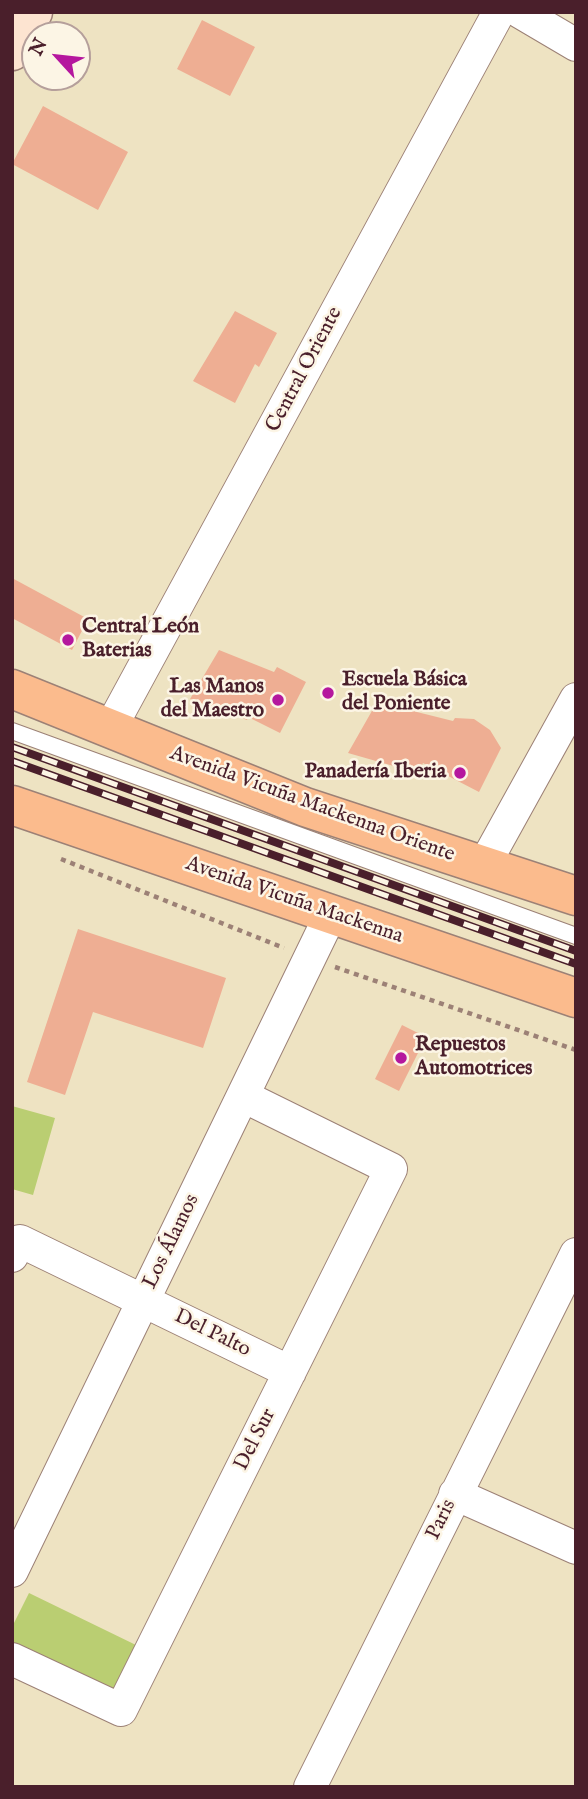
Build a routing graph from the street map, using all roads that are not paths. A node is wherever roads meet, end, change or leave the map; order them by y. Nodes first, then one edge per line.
1 (33, 12) edge
2 (499, 12) edge
3 (520, 12) edge
4 (576, 45) edge
5 (12, 51) edge
6 (12, 690) edge
7 (576, 699) edge
8 (111, 727) junction
9 (12, 731) edge
10 (13, 807) edge
11 (484, 867) junction
12 (576, 896) edge
13 (331, 914) junction
14 (576, 936) edge
15 (576, 998) edge
16 (243, 1096) junction
17 (16, 1249) edge
18 (576, 1254) edge
19 (144, 1301) junction
20 (290, 1372) junction
21 (455, 1494) junction
22 (576, 1548) edge
23 (12, 1571) edge
24 (12, 1659) edge
25 (310, 1787) edge

1 - 5 main road
2 - 8 street, Central Oriente
3 - 4 street
6 - 8 main road, Avenida Vicuña Mackenna Oriente
7 - 11 street
8 - 11 main road, Avenida Vicuña Mackenna Oriente
9 - 14 lane
10 - 13 main road, Avenida Vicuña Mackenna
11 - 12 main road, Avenida Vicuña Mackenna Oriente
13 - 15 main road, Avenida Vicuña Mackenna
13 - 16 street, Los Álamos
16 - 19 street, Los Álamos
16 - 20 street, Del Sur
17 - 19 street, Del Palto
18 - 21 street, Paris
19 - 20 street, Del Palto
19 - 23 street, Los Álamos
20 - 24 street, Del Sur
21 - 22 street
21 - 25 street, Paris

